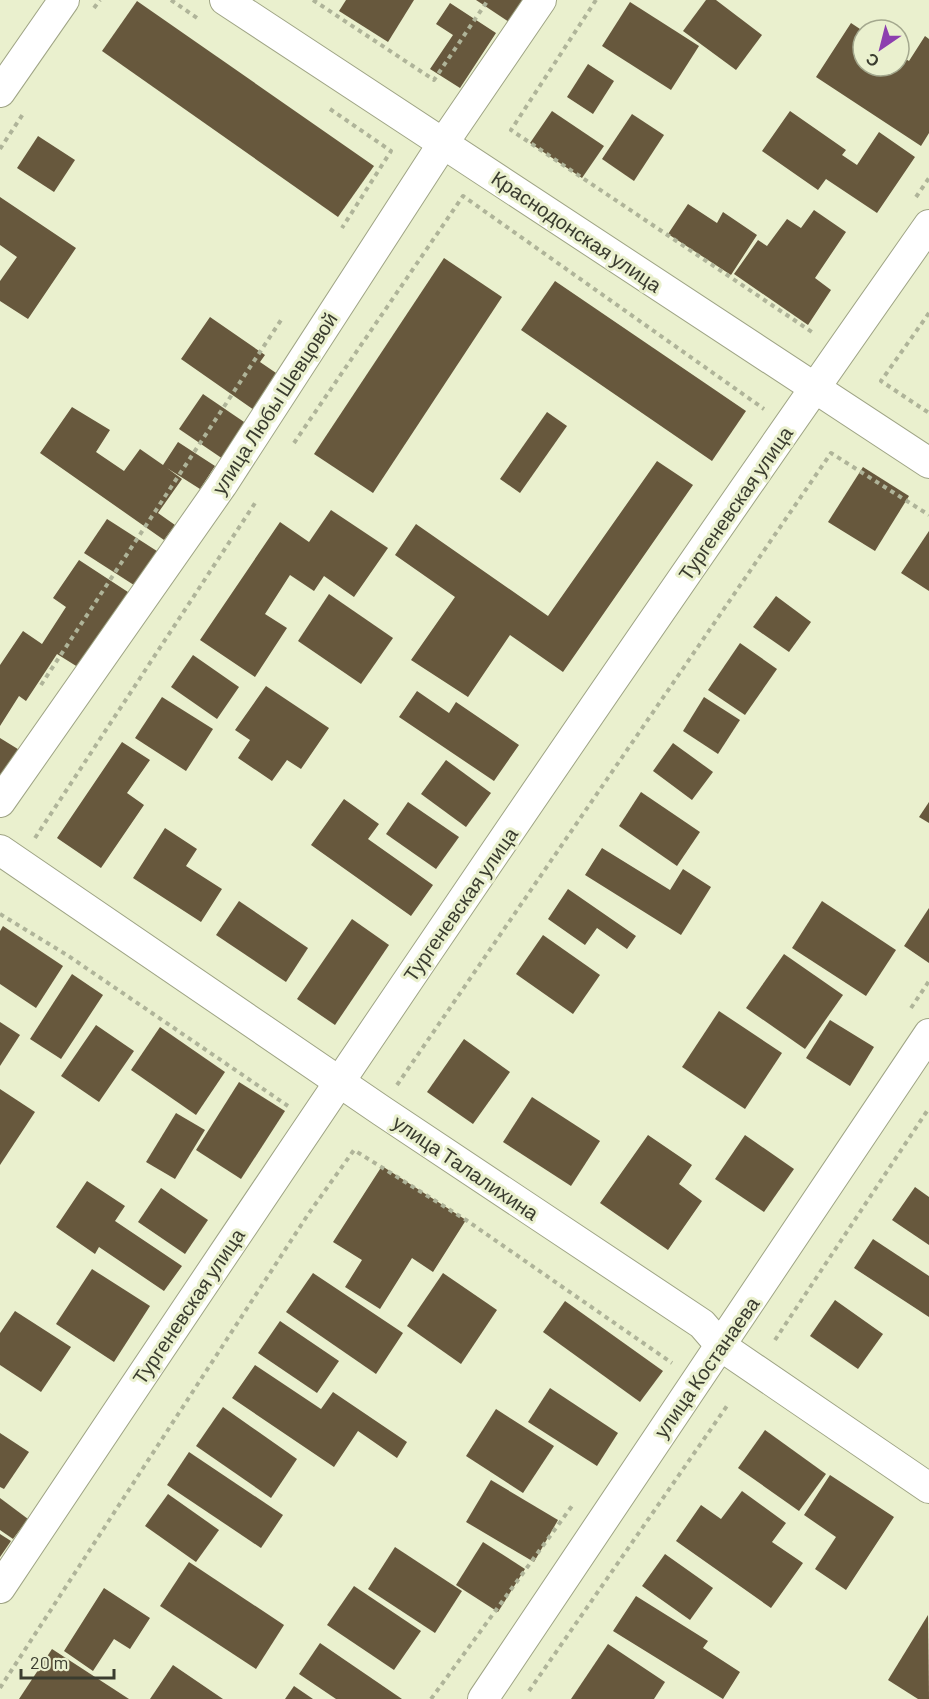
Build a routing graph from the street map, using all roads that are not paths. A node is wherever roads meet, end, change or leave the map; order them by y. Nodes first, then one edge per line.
1 (64, 0) edge
2 (225, 0) edge
3 (541, 0) edge
4 (0, 92) edge
5 (444, 142) junction
6 (919, 216) edge
7 (814, 387) junction
8 (929, 463) edge
9 (0, 802) edge
10 (0, 850) edge
11 (929, 1034) edge
12 (338, 1081) junction
13 (721, 1346) junction
14 (929, 1488) edge
15 (0, 1588) edge
16 (483, 1699) edge

1 - 4 street
2 - 5 street, Краснодонская улица
3 - 5 street, улица Любы Шевцовой
5 - 7 street, Краснодонская улица
5 - 9 street, улица Любы Шевцовой
6 - 7 street, Тургеневская улица
7 - 8 street, Краснодонская улица
7 - 12 street, Тургеневская улица
10 - 12 street, улица Талалихина
11 - 13 street, улица Костанаева
12 - 13 street, улица Талалихина
12 - 15 street, Тургеневская улица
13 - 14 street, улица Талалихина
13 - 16 street, улица Костанаева

